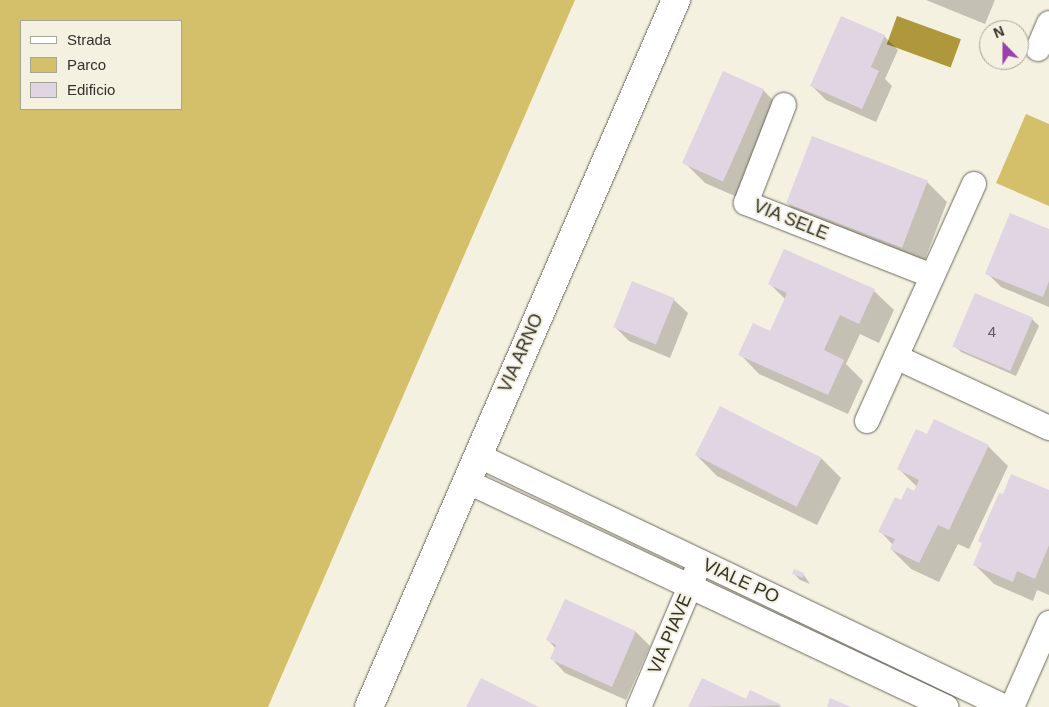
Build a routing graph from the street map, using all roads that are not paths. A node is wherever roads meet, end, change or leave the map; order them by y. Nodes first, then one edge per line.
1 (676, 0) edge
2 (1049, 23) edge
3 (1038, 49) dead end
4 (784, 105) dead end
5 (974, 184) dead end
6 (932, 276) junction
7 (896, 357) junction
8 (867, 421) dead end
9 (1049, 428) edge
10 (477, 455) junction
11 (466, 481) junction
12 (701, 562) junction
13 (690, 585) junction
14 (1049, 623) edge
15 (369, 707) edge
16 (639, 707) edge
17 (946, 707) edge
18 (1005, 707) edge
19 (1012, 707) edge

1 - 10 street, VIA ARNO
2 - 3 street
4 - 6 street, VIA SELE
5 - 6 street
6 - 7 street
7 - 8 street
7 - 9 street
10 - 11 street, VIA ARNO
10 - 12 street, VIALE PO
11 - 13 street, VIALE PO
11 - 15 street, VIA ARNO
12 - 13 street, VIA PIAVE
12 - 18 street, VIALE PO
13 - 16 street, VIA PIAVE
13 - 17 street, VIALE PO
14 - 19 street

